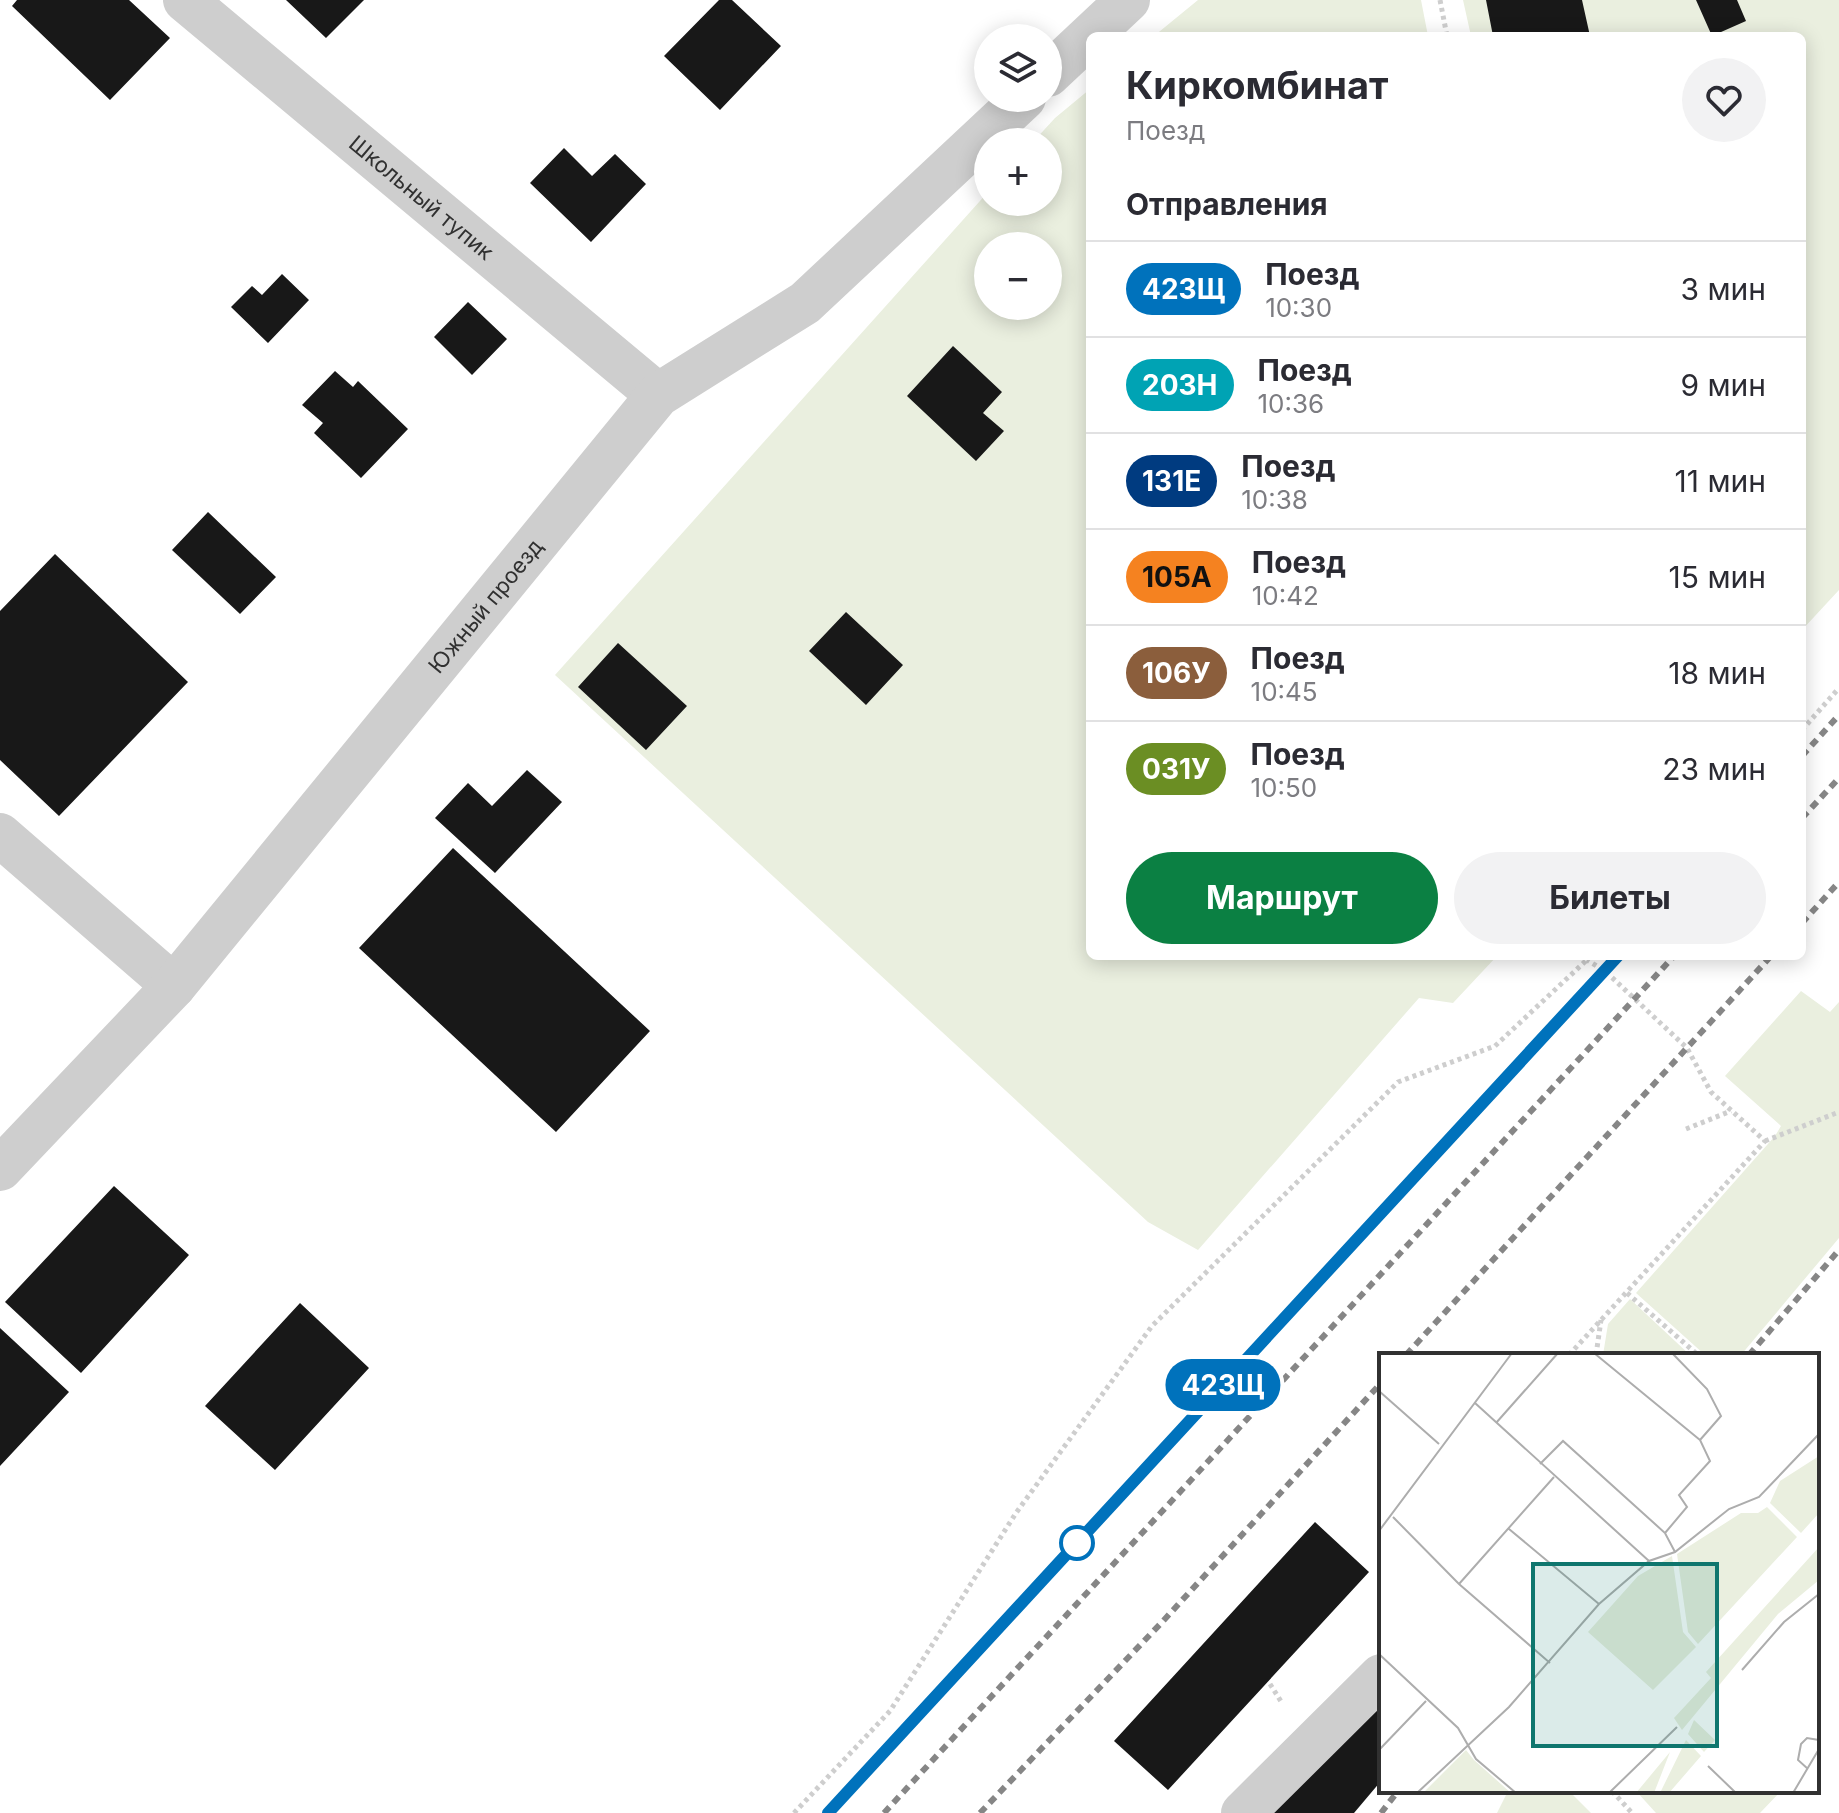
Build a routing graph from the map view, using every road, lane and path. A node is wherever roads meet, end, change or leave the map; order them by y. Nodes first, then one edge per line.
1 (185, 0) edge
2 (1128, 0) edge
3 (1440, 0) edge
4 (1094, 32) edge
5 (1446, 32) edge
6 (1086, 39) edge
7 (1062, 62) edge
8 (1009, 112) edge
9 (658, 395) junction
10 (1839, 688) edge
11 (1806, 725) edge
12 (0, 835) edge
13 (1587, 960) edge
14 (1591, 960) edge
15 (174, 986) junction
16 (1731, 1111) junction
17 (1839, 1112) edge
18 (1686, 1129) dead end
19 (1765, 1141) junction
20 (0, 1169) edge
21 (1627, 1293) junction
22 (1602, 1319) junction
23 (1571, 1353) edge
24 (1596, 1353) edge
25 (1696, 1353) edge
26 (1379, 1678) edge
27 (1614, 1793) edge
28 (794, 1813) edge
29 (1243, 1813) edge
30 (1632, 1813) edge

1 - 9 street, Школьный тупик
2 - 4 street
3 - 5 path
6 - 7 street
8 - 9 street, Южный проезд
9 - 15 street, Южный проезд
10 - 11 path
12 - 15 street
13 - 28 path
14 - 16 path
15 - 20 street, Южный проезд
16 - 18 path
16 - 19 path
17 - 19 path
19 - 21 path
21 - 22 path
21 - 25 path
22 - 23 path
22 - 24 path
26 - 29 street
27 - 30 path

